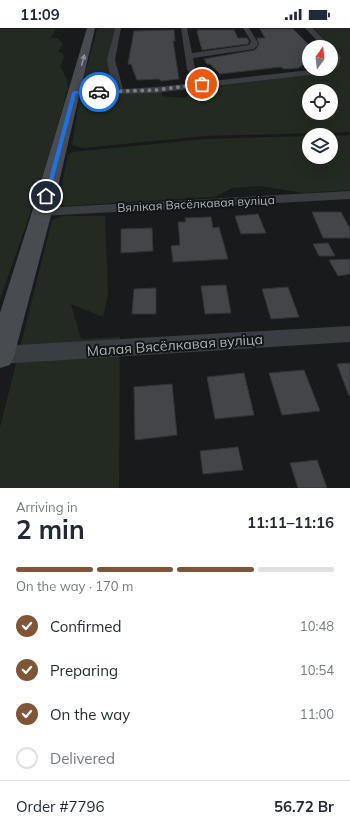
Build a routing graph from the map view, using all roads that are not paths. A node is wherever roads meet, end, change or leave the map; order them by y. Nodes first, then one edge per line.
1 (92, 28) edge
2 (118, 28) edge
3 (184, 28) edge
4 (246, 28) edge
5 (308, 28) edge
6 (320, 40) edge
7 (189, 56) junction
8 (68, 71) dead end
9 (302, 74) edge
10 (202, 84) junction
11 (119, 91) junction
12 (74, 93) junction
13 (350, 195) edge
14 (42, 212) junction
15 (350, 334) edge
16 (0, 356) edge

12 -> 1 main road
2 - 11 street
3 - 7 street
4 - 7 street
5 - 6 street
7 - 10 street
8 - 12 main road
9 - 10 street
10 - 11 street
11 - 12 street
12 - 14 main road
13 - 14 street, Вялікая Вясёлкавая вуліца
14 - 16 main road
15 - 16 street, Малая Вясёлкавая вуліца

